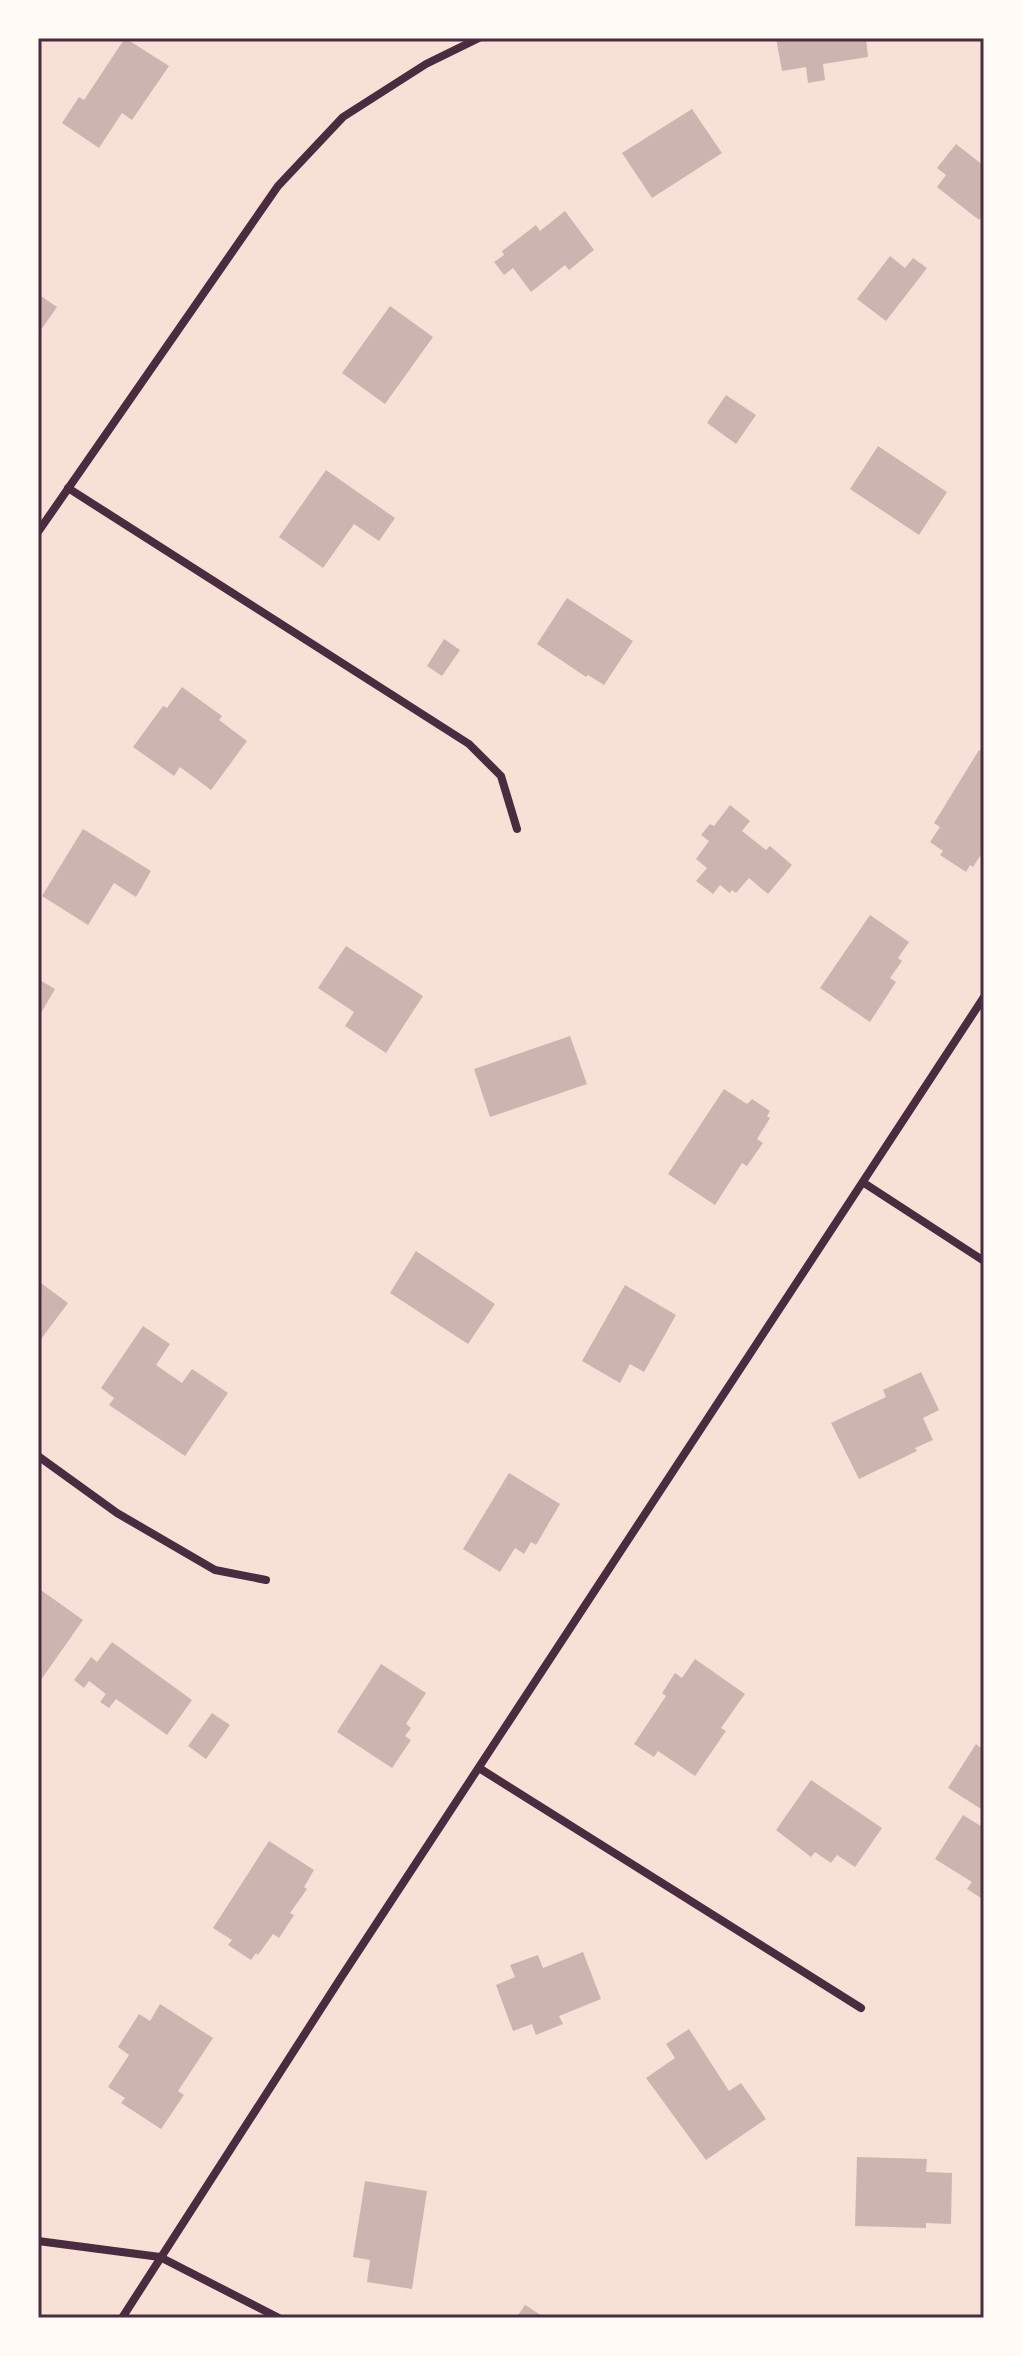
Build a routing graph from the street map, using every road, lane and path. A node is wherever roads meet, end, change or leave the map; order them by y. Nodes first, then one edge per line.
1 (479, 38) edge
2 (68, 488) junction
3 (38, 532) edge
4 (517, 829) dead end
5 (984, 997) edge
6 (864, 1183) junction
7 (984, 1261) edge
8 (38, 1456) edge
9 (266, 1580) dead end
10 (479, 1768) junction
11 (861, 2008) dead end
12 (38, 2241) edge
13 (160, 2257) junction
14 (122, 2318) edge
15 (279, 2318) edge

1 - 2 street
2 - 3 street
2 - 4 street
5 - 6 street
6 - 7 street
6 - 10 street
8 - 9 street
10 - 11 street
10 - 13 street
12 - 13 street
13 - 14 street
13 - 15 street

